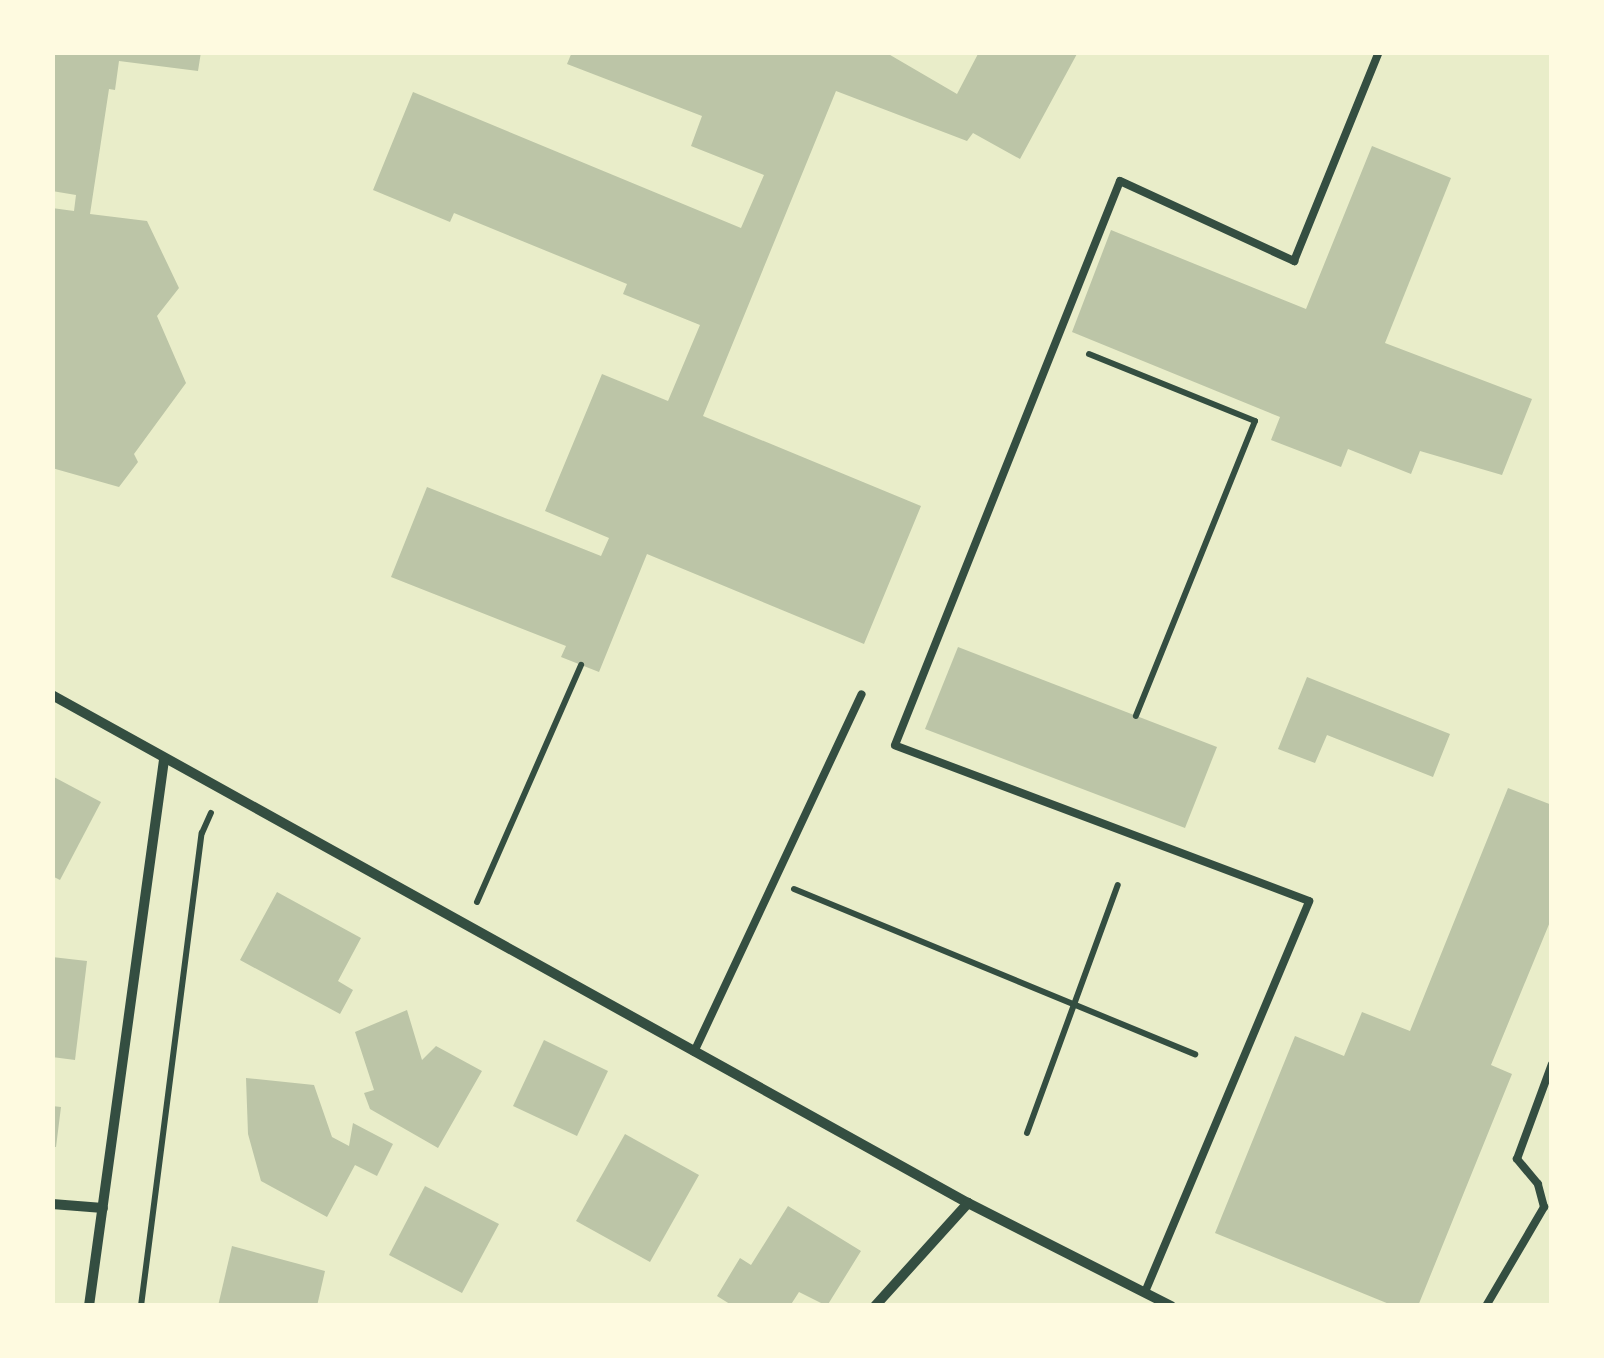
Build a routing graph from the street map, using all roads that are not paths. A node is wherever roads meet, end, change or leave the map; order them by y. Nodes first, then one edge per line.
1 (1379, 52) edge
2 (862, 694) dead end
3 (52, 695) edge
4 (164, 760) junction
5 (694, 1052) junction
6 (1552, 1064) edge
7 (968, 1203) junction
8 (52, 1204) edge
9 (103, 1208) junction
10 (1145, 1292) junction
11 (90, 1306) edge
12 (875, 1306) edge
13 (1171, 1306) edge
14 (1486, 1306) edge

1 - 10 lane
2 - 5 lane
3 - 4 street
4 - 5 street
4 - 9 street
5 - 7 street
6 - 14 lane
7 - 10 street
7 - 12 street
8 - 9 street
9 - 11 street
10 - 13 street

